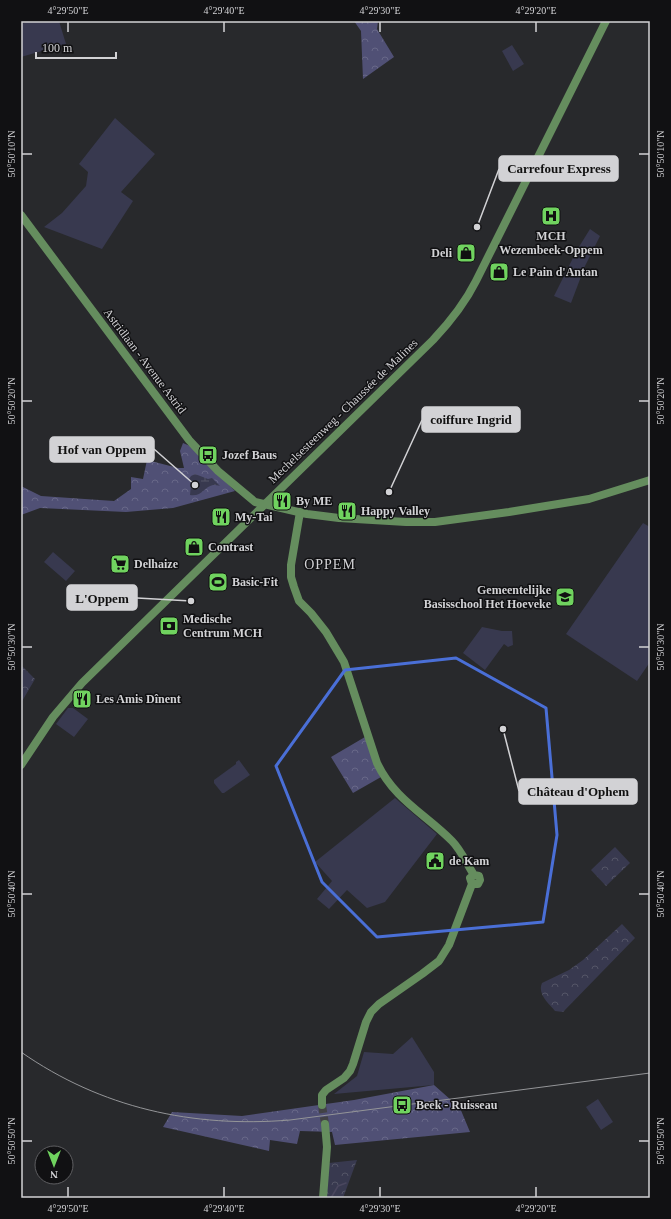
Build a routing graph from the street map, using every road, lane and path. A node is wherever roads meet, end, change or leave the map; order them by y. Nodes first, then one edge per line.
1 (606, 21) edge
2 (21, 215) edge
3 (650, 480) edge
4 (264, 504) junction
5 (300, 512) junction
6 (21, 765) edge
7 (322, 1105) tunnel mouth
8 (325, 1124) tunnel mouth
9 (322, 1198) edge

1 - 4 street, Mechelsesteenweg - Chaussée de Malines
2 - 4 street, Astridlaan - Avenue Astrid
3 - 5 street, Astridlaan - Avenue Astrid
4 - 5 street, Astridlaan - Avenue Astrid
4 - 6 street, Mechelsesteenweg - Chaussée de Malines
5 - 7 street
8 - 9 street

